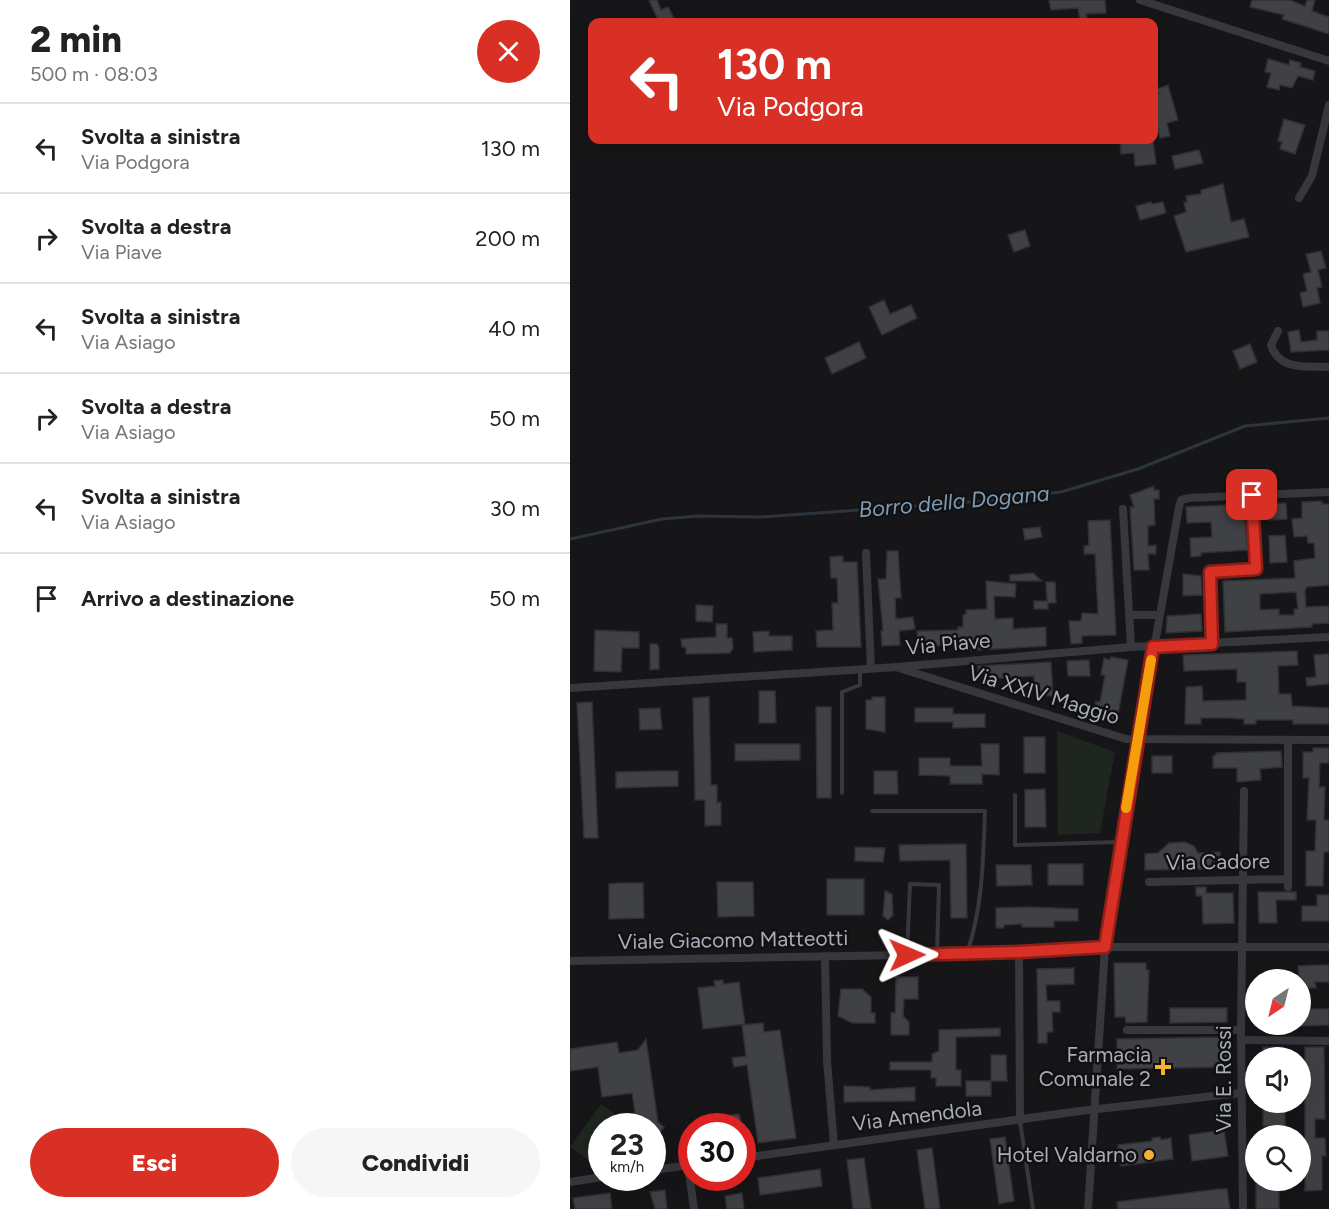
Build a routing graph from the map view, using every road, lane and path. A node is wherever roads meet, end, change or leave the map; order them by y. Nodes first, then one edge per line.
1 (1140, 0) edge
2 (1329, 60) edge
3 (1329, 105) edge
4 (1299, 198) dead end
5 (1278, 332) dead end
6 (1329, 367) edge
7 (1329, 492) edge
8 (1252, 495) junction
9 (1123, 509) dead end
10 (866, 553) dead end
11 (1129, 615) junction
12 (1159, 615) junction
13 (1329, 637) edge
14 (1212, 644) junction
15 (1131, 647) junction
16 (1153, 647) junction
17 (897, 667) junction
18 (871, 668) junction
19 (860, 669) junction
20 (570, 688) edge
21 (1138, 739) junction
22 (1329, 740) edge
23 (1288, 742) junction
24 (1244, 791) dead end
25 (842, 793) dead end
26 (1015, 795) dead end
27 (872, 811) dead end
28 (1120, 842) junction
29 (1243, 880) junction
30 (1149, 882) dead end
31 (1105, 947) junction
32 (1329, 947) edge
33 (1243, 949) junction
34 (1019, 952) junction
35 (937, 954) junction
36 (967, 954) junction
37 (907, 955) junction
38 (825, 956) junction
39 (570, 961) edge
40 (1127, 1030) dead end
41 (1241, 1030) junction
42 (1241, 1040) junction
43 (1329, 1041) edge
44 (1241, 1093) junction
45 (1095, 1111) junction
46 (1020, 1121) junction
47 (834, 1145) junction
48 (756, 1156) edge
49 (588, 1179) edge
50 (570, 1182) edge
51 (692, 1191) edge
52 (694, 1209) edge
53 (1033, 1209) edge
54 (1088, 1209) edge
55 (1243, 1209) edge

1 - 2 street
3 - 4 street
5 - 6 street
7 - 8 street
8 - 12 street
8 - 14 street
9 - 11 street
10 - 18 street
11 - 12 street
11 - 15 street
12 - 16 street
13 - 14 street, Via Piave
14 - 16 street, Via Piave
15 - 16 street, Via Piave
15 - 17 street, Via Piave
16 - 21 street
17 - 18 street, Via Piave
17 - 21 street, Via XXIV Maggio
18 - 19 street, Via Piave
19 - 20 street, Via Piave
19 - 25 lane
21 - 23 street, Via XXIV Maggio
21 - 28 street
22 - 23 street, Via XXIV Maggio
23 - 29 street, Via Cadore
24 - 29 street, Via E. Rossi
26 - 28 lane
27 - 36 lane
28 - 31 street
29 - 30 street, Via Cadore
29 - 33 street, Via E. Rossi
31 - 33 street, Viale Giacomo Matteotti
31 - 34 street, Viale Giacomo Matteotti
31 - 45 street
32 - 33 street, Viale Giacomo Matteotti
33 - 41 street, Via E. Rossi
34 - 36 street, Viale Giacomo Matteotti
34 - 46 street
35 - 36 street, Viale Giacomo Matteotti
35 - 37 street, Viale Giacomo Matteotti
35 - 37 lane
37 - 38 street, Viale Giacomo Matteotti
38 - 39 street, Viale Giacomo Matteotti
38 - 47 street
40 - 41 street
41 - 42 street, Via E. Rossi
42 - 43 street
42 - 44 street, Via E. Rossi
44 - 45 street, Via Amendola
44 - 55 street, Via E. Rossi
45 - 46 street, Via Amendola
45 - 54 street
46 - 47 street, Via Amendola
46 - 53 lane
47 - 48 street, Via Amendola
49 - 50 street
51 - 52 street

